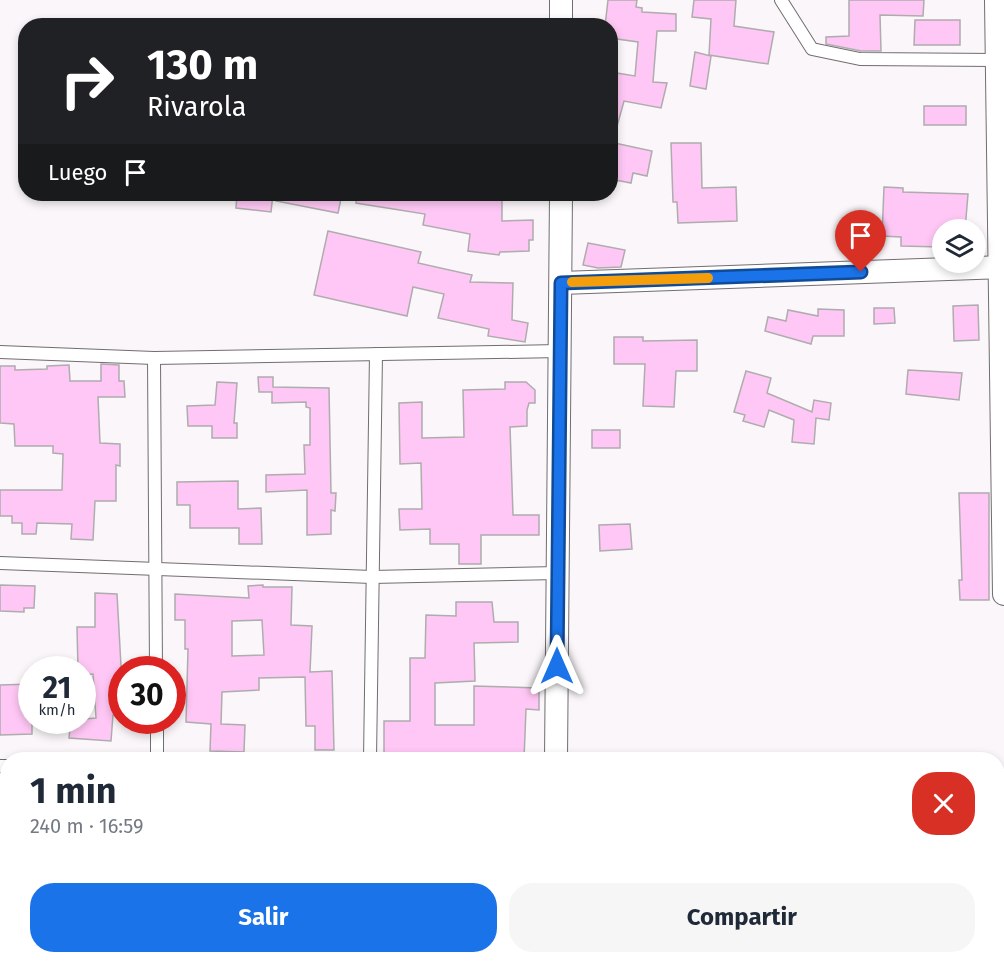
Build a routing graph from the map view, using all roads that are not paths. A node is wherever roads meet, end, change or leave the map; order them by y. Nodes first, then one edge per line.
1 (561, 0) edge
2 (781, 0) edge
3 (996, 0) edge
4 (561, 18) edge
5 (996, 60) junction
6 (561, 201) edge
7 (1001, 267) edge
8 (561, 283) junction
9 (559, 351) junction
10 (0, 352) edge
11 (376, 354) junction
12 (154, 358) junction
13 (0, 563) edge
14 (155, 569) junction
15 (558, 573) junction
16 (372, 577) junction
17 (1004, 594) edge
18 (156, 656) edge
19 (157, 734) edge
20 (157, 752) edge
21 (370, 752) edge
22 (556, 752) edge

1 - 4 street
2 - 5 lane
3 - 5 street
5 - 7 street
6 - 8 street
7 - 8 street
7 - 17 street
8 - 9 street
9 - 11 lane
9 - 15 street
10 - 12 lane
11 - 12 lane
11 - 16 lane
12 - 14 lane
13 - 14 lane
14 - 16 lane
14 - 18 lane
15 - 16 lane
15 - 22 street
16 - 21 lane
19 - 20 lane

